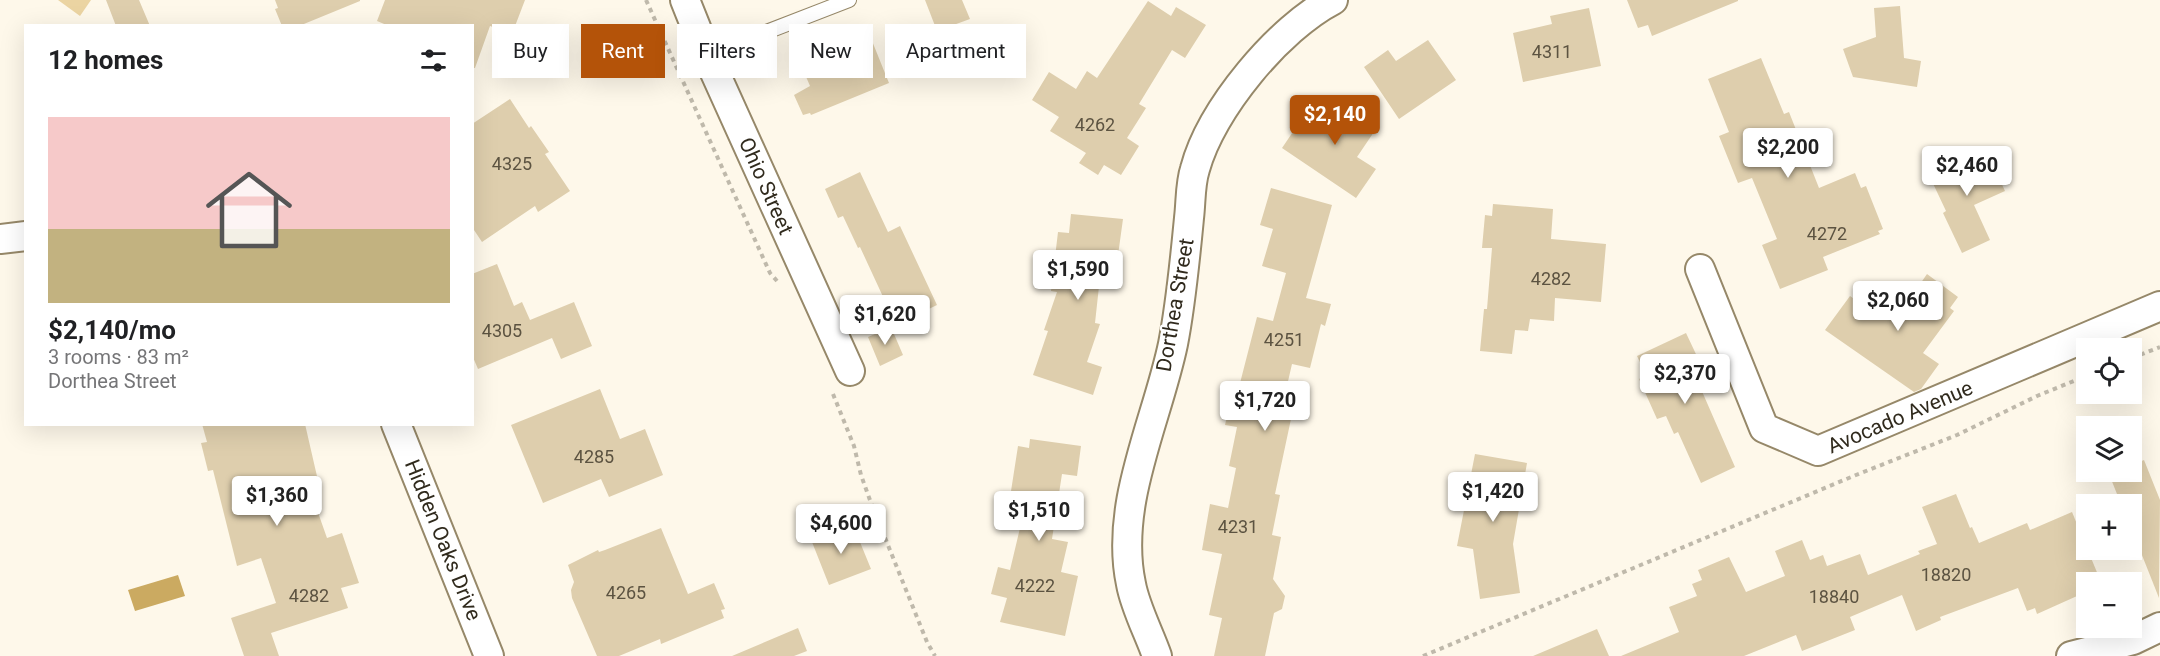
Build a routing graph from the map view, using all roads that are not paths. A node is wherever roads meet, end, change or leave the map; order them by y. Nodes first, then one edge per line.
1 (685, 0) edge
2 (849, 0) edge
3 (1333, 0) edge
4 (695, 24) edge
5 (777, 28) edge
6 (716, 78) edge
7 (24, 236) edge
8 (0, 239) edge
9 (1700, 269) dead end
10 (2160, 306) edge
11 (841, 382) road end
12 (397, 426) edge
13 (2160, 627) edge
14 (489, 656) edge
15 (1157, 656) edge
16 (2071, 656) edge

1 - 4 street, Ohio Street
2 - 5 lane
3 - 15 street, Dorthea Street
6 - 11 street, Ohio Street
7 - 8 street
9 - 10 street, Avocado Avenue
12 - 14 street, Hidden Oaks Drive
13 - 16 street

